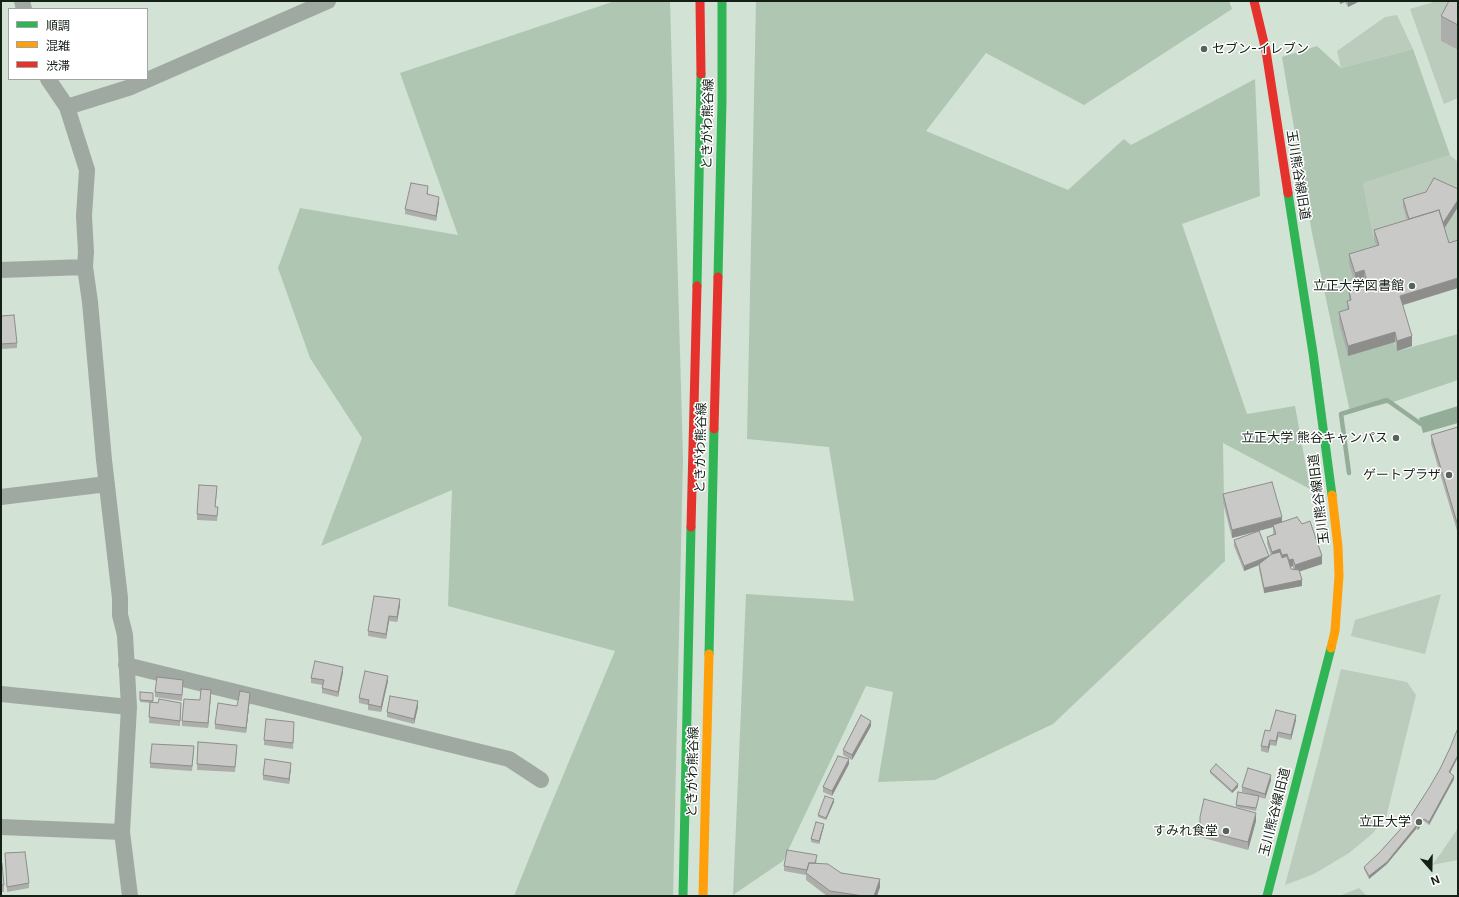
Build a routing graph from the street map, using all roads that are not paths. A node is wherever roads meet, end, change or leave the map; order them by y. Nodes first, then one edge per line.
1 (328, 1) edge
2 (700, 1) edge
3 (722, 1) edge
4 (1254, 1) edge
5 (49, 80) edge
6 (147, 80) edge
7 (148, 80) edge
8 (67, 107) junction
9 (85, 267) junction
10 (1, 270) edge
11 (107, 484) junction
12 (1, 497) edge
13 (126, 665) junction
14 (1, 694) edge
15 (129, 706) junction
16 (541, 780) dead end
17 (1, 827) edge
18 (122, 832) junction
19 (130, 896) edge
20 (683, 896) edge
21 (703, 896) edge
22 (1267, 896) edge

1 - 7 street
2 - 20 main road, ときがわ熊谷線
3 - 21 main road, ときがわ熊谷線
4 - 22 main road, 玉川熊谷線旧道
5 - 8 street
6 - 8 street
8 - 9 street
9 - 10 street
9 - 11 street
11 - 12 street
11 - 13 street
13 - 15 street
13 - 16 street
14 - 15 street
15 - 18 street
17 - 18 street
18 - 19 street

